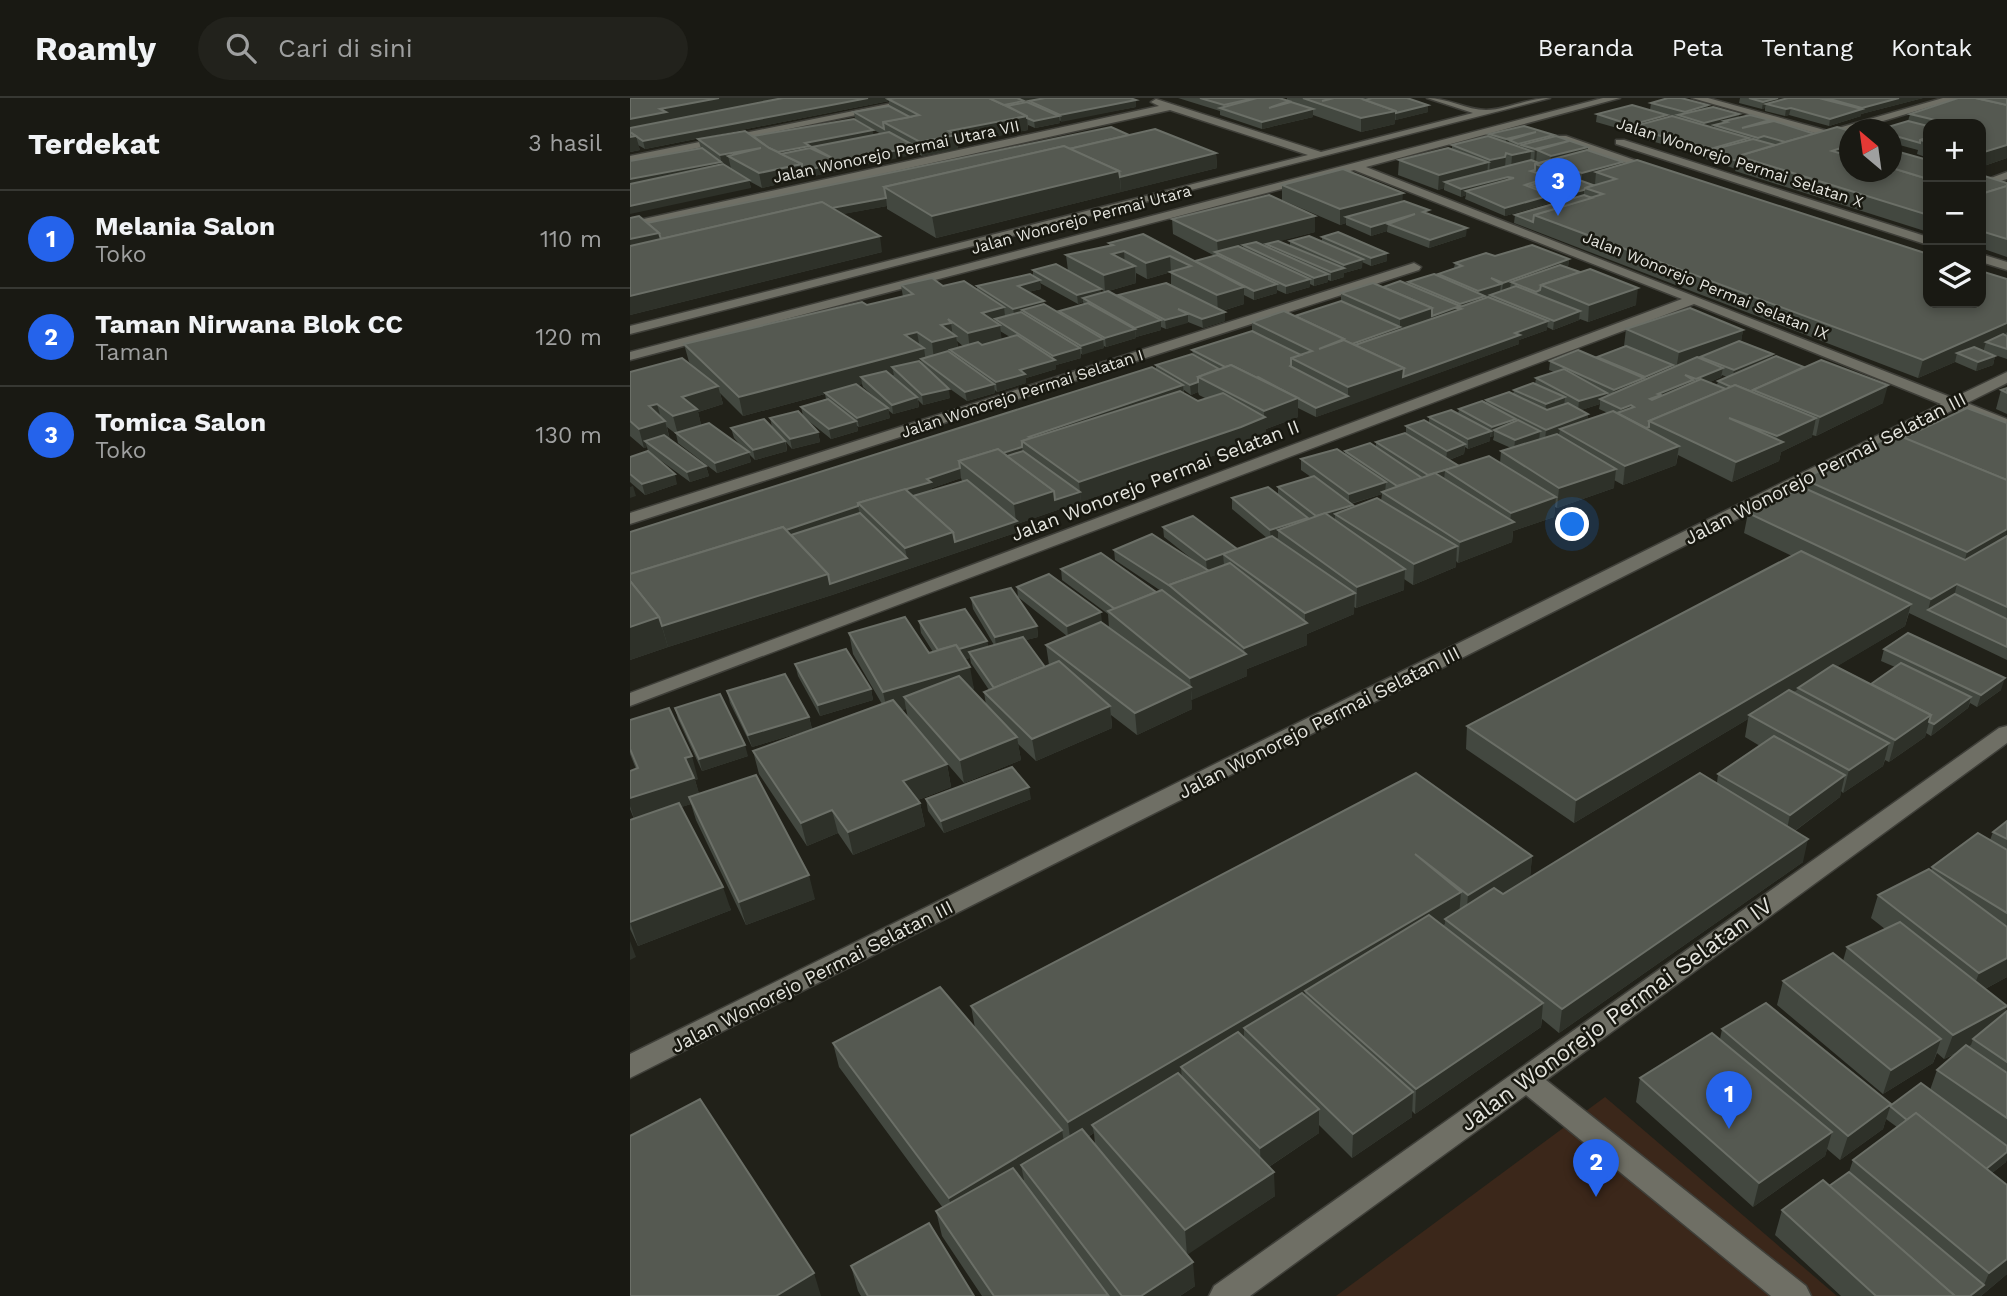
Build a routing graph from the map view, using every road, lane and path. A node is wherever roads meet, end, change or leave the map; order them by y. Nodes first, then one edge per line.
1 (933, 98) edge
2 (1145, 98) edge
3 (1432, 98) edge
4 (1545, 98) edge
5 (1615, 98) edge
6 (1697, 98) edge
7 (1954, 98) edge
8 (1170, 107) junction
9 (1487, 107) junction
10 (1508, 107) junction
11 (1542, 117) junction
12 (1518, 123) junction
13 (1566, 125) dead end
14 (1829, 134) junction
15 (1839, 137) edge
16 (1605, 138) dead end
17 (1320, 155) junction
18 (630, 159) edge
19 (1352, 165) junction
20 (1670, 174) edge
21 (2007, 174) edge
22 (1986, 180) edge
23 (1986, 180) edge
24 (2007, 186) edge
25 (630, 226) edge
26 (1923, 239) edge
27 (1986, 260) edge
28 (2007, 266) edge
29 (1414, 267) dead end
30 (1695, 299) junction
31 (630, 330) edge
32 (630, 356) edge
33 (2007, 377) edge
34 (1954, 403) junction
35 (2007, 425) edge
36 (630, 519) edge
37 (630, 701) edge
38 (2007, 733) edge
39 (630, 1066) edge
40 (1526, 1079) junction
41 (1225, 1296) edge
42 (1795, 1296) edge

1 - 18 street
2 - 8 street
3 - 9 street
4 - 10 street, Jalan Wonorejo Permai Utara
5 - 11 street, Jalan Wonorejo Permai Utara
6 - 14 street
7 - 14 street
8 - 17 street
8 - 25 street, Jalan Wonorejo Permai Utara VII
9 - 10 street, Jalan Wonorejo Permai Utara
9 - 12 street
9 - 17 street, Jalan Wonorejo Permai Utara
10 - 11 street
11 - 12 street, Jalan Wonorejo Permai Utara
11 - 13 street
12 - 19 street, Jalan Wonorejo Permai Utara
12 - 20 street
14 - 15 street
16 - 26 street, Jalan Wonorejo Permai Selatan X
17 - 31 street, Jalan Wonorejo Permai Utara
19 - 30 street, Jalan Wonorejo Permai Selatan IX
19 - 32 street, Jalan Wonorejo Permai Utara
21 - 22 street
23 - 24 street
27 - 28 street
29 - 36 street, Jalan Wonorejo Permai Selatan I
30 - 34 street, Jalan Wonorejo Permai Selatan IX
30 - 37 street, Jalan Wonorejo Permai Selatan II
33 - 34 street, Jalan Wonorejo Permai Selatan III
34 - 35 street, Jalan Wonorejo Permai Selatan IX
34 - 39 street, Jalan Wonorejo Permai Selatan III
38 - 40 street, Jalan Wonorejo Permai Selatan IV
40 - 41 street, Jalan Wonorejo Permai Selatan IV
40 - 42 street

